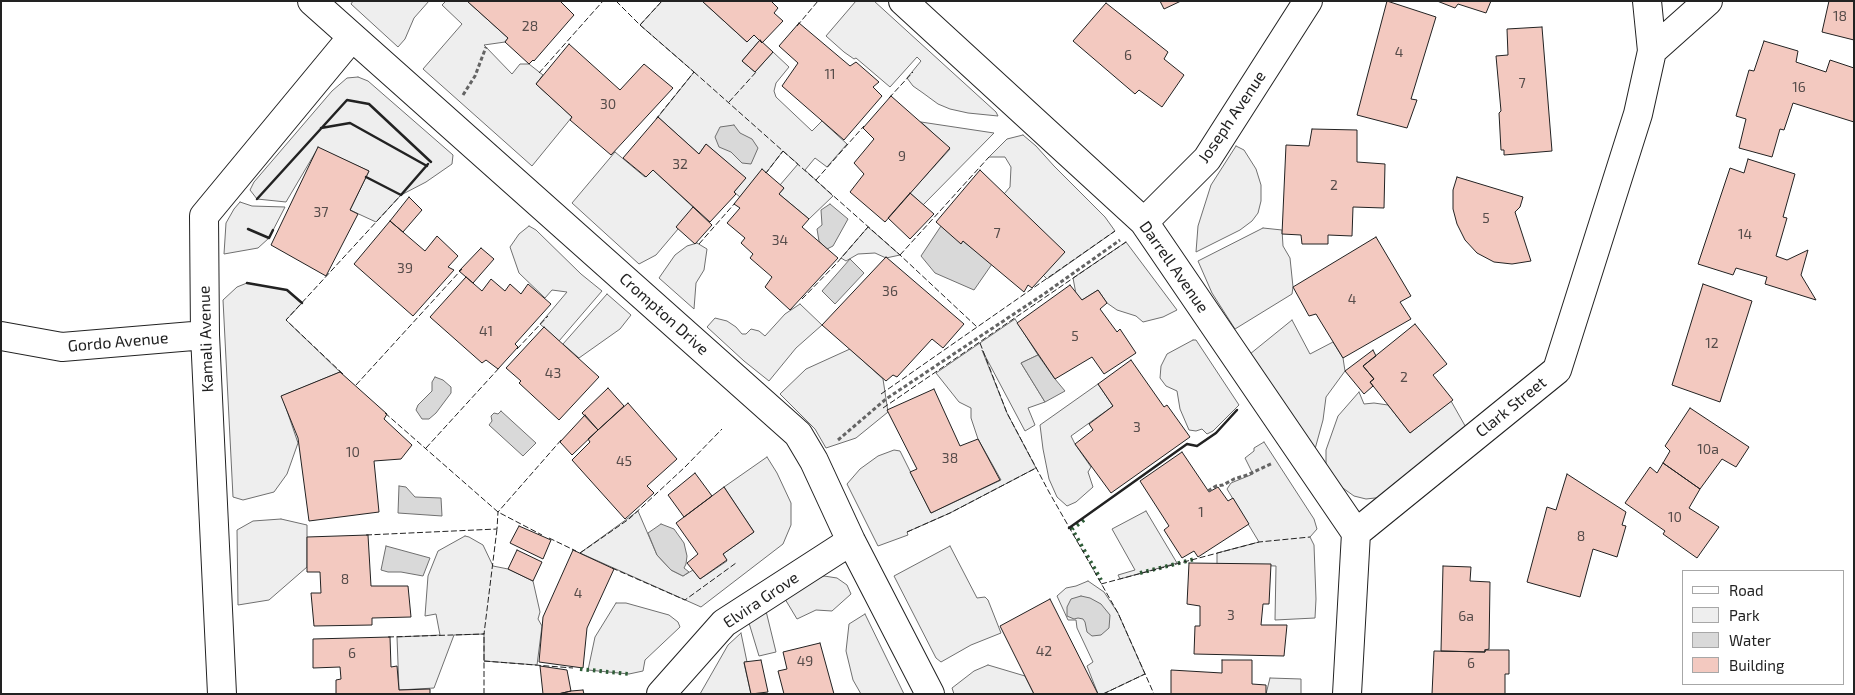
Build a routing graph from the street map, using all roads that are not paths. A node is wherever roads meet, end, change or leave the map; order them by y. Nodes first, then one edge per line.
1 (312, 1) edge
2 (902, 1) edge
3 (1308, 1) edge
4 (1647, 1) edge
5 (1708, 1) edge
6 (352, 37) junction
7 (1652, 51) junction
8 (1144, 222) junction
9 (205, 335) junction
10 (1, 336) edge
11 (1356, 533) junction
12 (851, 541) junction
13 (222, 694) edge
14 (661, 694) edge
15 (930, 694) edge
16 (1346, 694) edge

1 - 6 street, Crompton Drive
2 - 8 street, Darrell Avenue
3 - 8 street, Joseph Avenue
4 - 7 street, Clark Street
5 - 7 street
6 - 9 street, Kamali Avenue
6 - 12 street, Crompton Drive
7 - 11 street, Clark Street
8 - 11 street, Darrell Avenue
9 - 10 street, Gordo Avenue
9 - 13 street, Kamali Avenue
11 - 16 street
12 - 14 street, Elvira Grove
12 - 15 street, Crompton Drive

